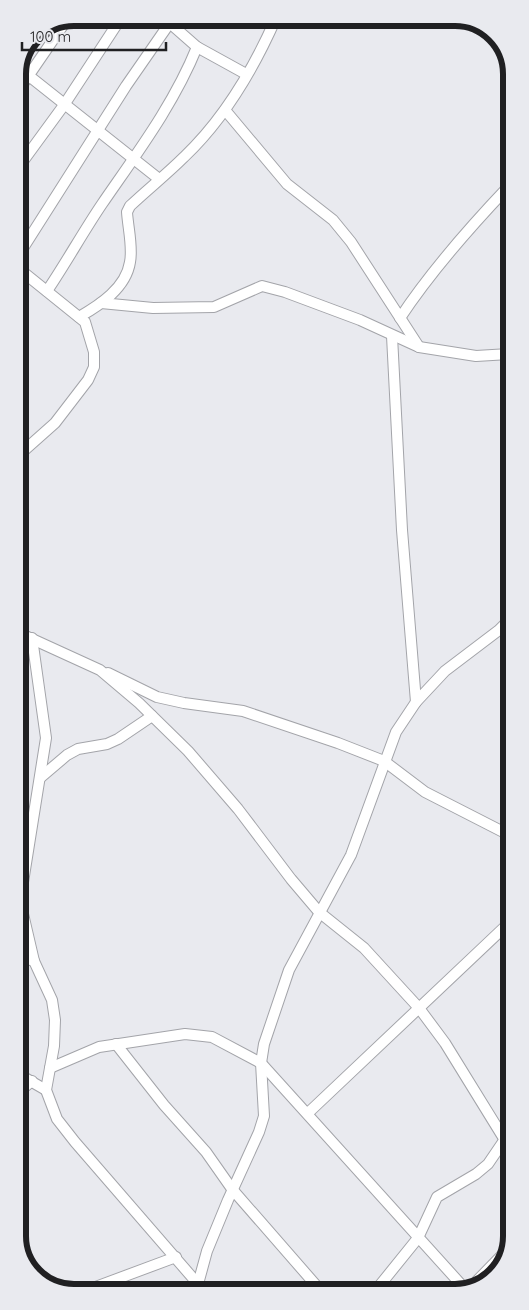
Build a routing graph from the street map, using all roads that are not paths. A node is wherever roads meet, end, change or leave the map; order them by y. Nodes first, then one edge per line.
1 (116, 26) edge
2 (164, 26) edge
3 (173, 26) edge
4 (272, 26) edge
5 (61, 28) edge
6 (197, 47) junction
7 (28, 74) junction
8 (246, 74) junction
9 (26, 77) edge
10 (64, 105) junction
11 (225, 110) junction
12 (98, 131) junction
13 (26, 157) edge
14 (133, 159) junction
15 (159, 179) junction
16 (503, 192) edge
17 (26, 244) edge
18 (26, 274) edge
19 (47, 291) junction
20 (101, 303) junction
21 (79, 317) junction
22 (400, 318) junction
23 (392, 336) junction
24 (419, 347) junction
25 (503, 354) edge
26 (26, 448) edge
27 (503, 626) edge
28 (26, 636) edge
29 (32, 638) junction
30 (100, 670) junction
31 (416, 702) junction
32 (152, 716) junction
33 (384, 762) junction
34 (40, 778) junction
35 (503, 832) edge
36 (26, 858) edge
37 (318, 912) junction
38 (26, 926) edge
39 (503, 929) edge
40 (26, 958) edge
41 (34, 961) junction
42 (419, 1008) junction
43 (116, 1044) junction
44 (261, 1063) junction
45 (50, 1068) junction
46 (26, 1078) edge
47 (32, 1081) junction
48 (26, 1086) edge
49 (46, 1090) junction
50 (308, 1113) junction
51 (503, 1136) edge
52 (503, 1142) edge
53 (232, 1189) junction
54 (418, 1238) junction
55 (176, 1257) junction
56 (496, 1261) edge
57 (481, 1276) edge
58 (461, 1283) edge
59 (103, 1284) edge
60 (195, 1284) edge
61 (200, 1284) edge
62 (315, 1284) edge
63 (381, 1284) edge

1 - 10 street
2 - 12 street
3 - 6 street
4 - 8 street
5 - 7 street
6 - 8 street
6 - 14 street
7 - 9 street
7 - 10 street
8 - 11 street
10 - 12 street
10 - 13 street
11 - 15 street
11 - 22 street
12 - 14 street
12 - 17 street
14 - 15 street
14 - 19 street
15 - 20 street
16 - 22 street
18 - 19 street
19 - 21 street
20 - 21 street
20 - 23 street
21 - 26 street
22 - 24 street
23 - 24 street
23 - 31 street
24 - 25 street
27 - 31 street
28 - 29 street
29 - 30 street
29 - 34 street
30 - 32 street
30 - 33 street
31 - 33 street
32 - 34 street
32 - 37 street
33 - 35 street
33 - 37 street
34 - 36 street
37 - 42 street
37 - 44 street
38 - 41 street
39 - 42 street
40 - 41 street
41 - 45 street
42 - 50 street
42 - 51 street
43 - 44 street
43 - 45 street
43 - 53 street
44 - 50 street
44 - 53 street
45 - 49 street
46 - 47 street
47 - 48 street
47 - 49 street
49 - 55 street
50 - 54 street
52 - 54 street
53 - 61 street
53 - 62 street
54 - 58 street
54 - 63 street
55 - 59 street
55 - 60 street
56 - 57 street

